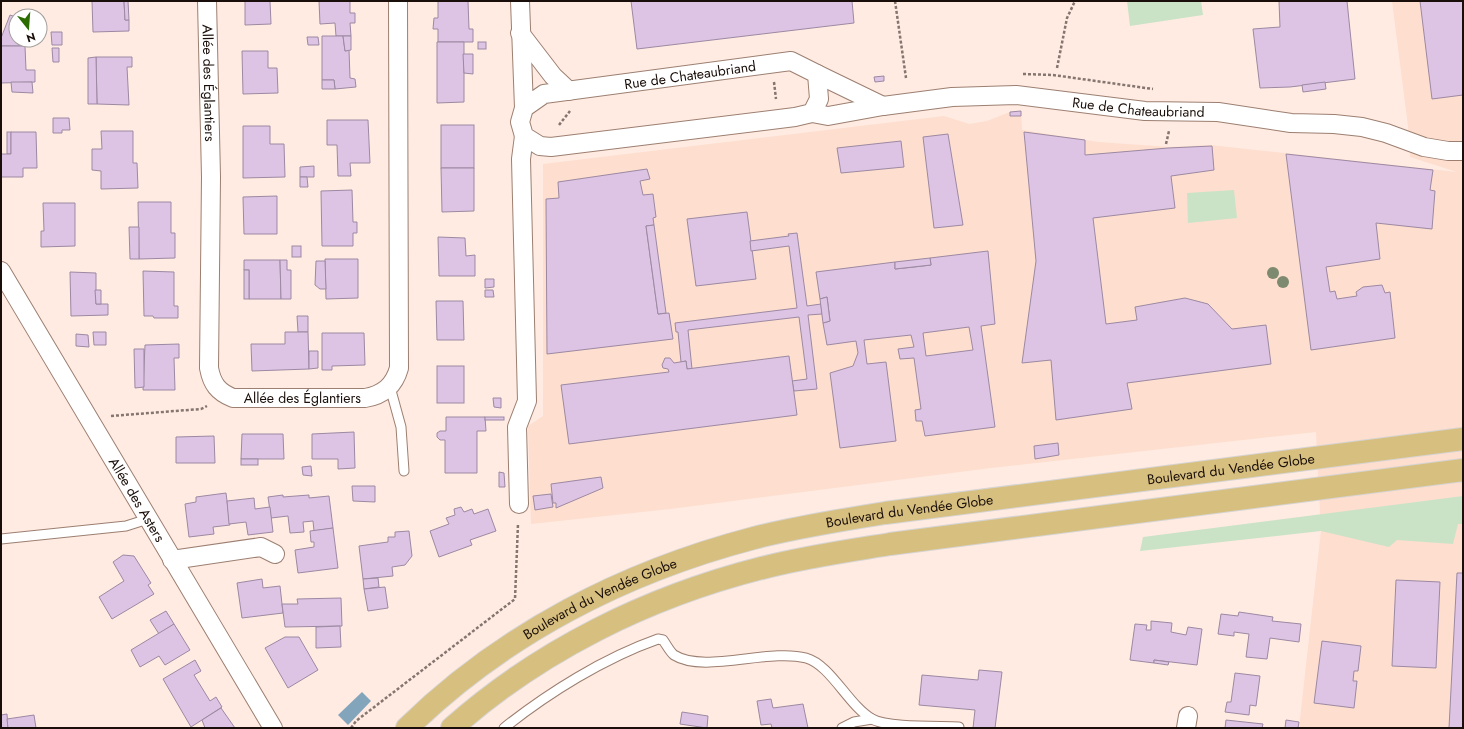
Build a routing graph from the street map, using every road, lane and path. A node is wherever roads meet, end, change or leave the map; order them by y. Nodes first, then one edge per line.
1 (207, 1) edge
2 (398, 1) edge
3 (520, 1) edge
4 (895, 1) edge
5 (1075, 1) edge
6 (520, 33) junction
7 (1057, 68) dead end
8 (772, 74) dead end
9 (817, 74) junction
10 (906, 78) dead end
11 (568, 91) junction
12 (777, 104) dead end
13 (883, 106) junction
14 (524, 108) junction
15 (572, 108) dead end
16 (812, 113) junction
17 (558, 126) dead end
18 (524, 136) junction
19 (1463, 151) edge
20 (1, 271) edge
21 (390, 387) junction
22 (210, 404) dead end
23 (104, 416) dead end
24 (1463, 439) edge
25 (1463, 470) edge
26 (404, 471) dead end
27 (519, 504) joint
28 (148, 519) junction
29 (1, 538) edge
30 (275, 554) dead end
31 (172, 560) junction
32 (872, 719) junction
33 (959, 727) dead end
34 (274, 728) edge
35 (351, 728) edge
36 (407, 728) edge
37 (452, 728) edge
38 (504, 728) edge
39 (842, 728) edge

1 - 21 street, Allée des Églantiers
2 - 21 street
3 - 6 street
4 - 10 path
5 - 7 path
6 - 11 street
6 - 14 street
8 - 12 path
9 - 11 street, Rue de Chateaubriand
9 - 13 street, Rue de Chateaubriand
9 - 16 street
11 - 14 street, Rue de Chateaubriand
13 - 16 street, Rue de Chateaubriand
13 - 19 street, Rue de Chateaubriand
14 - 18 street
15 - 17 path
16 - 18 street, Rue de Chateaubriand
18 - 27 street
20 - 28 street, Allée des Asters
21 - 26 lane
22 - 23 path
24 - 36 main road, Boulevard du Vendée Globe
25 - 37 main road, Boulevard du Vendée Globe
27 - 35 path
28 - 29 lane
28 - 31 street, Allée des Asters
30 - 31 street
31 - 34 street, Allée des Asters
32 - 33 lane
32 - 38 lane
32 - 39 lane

